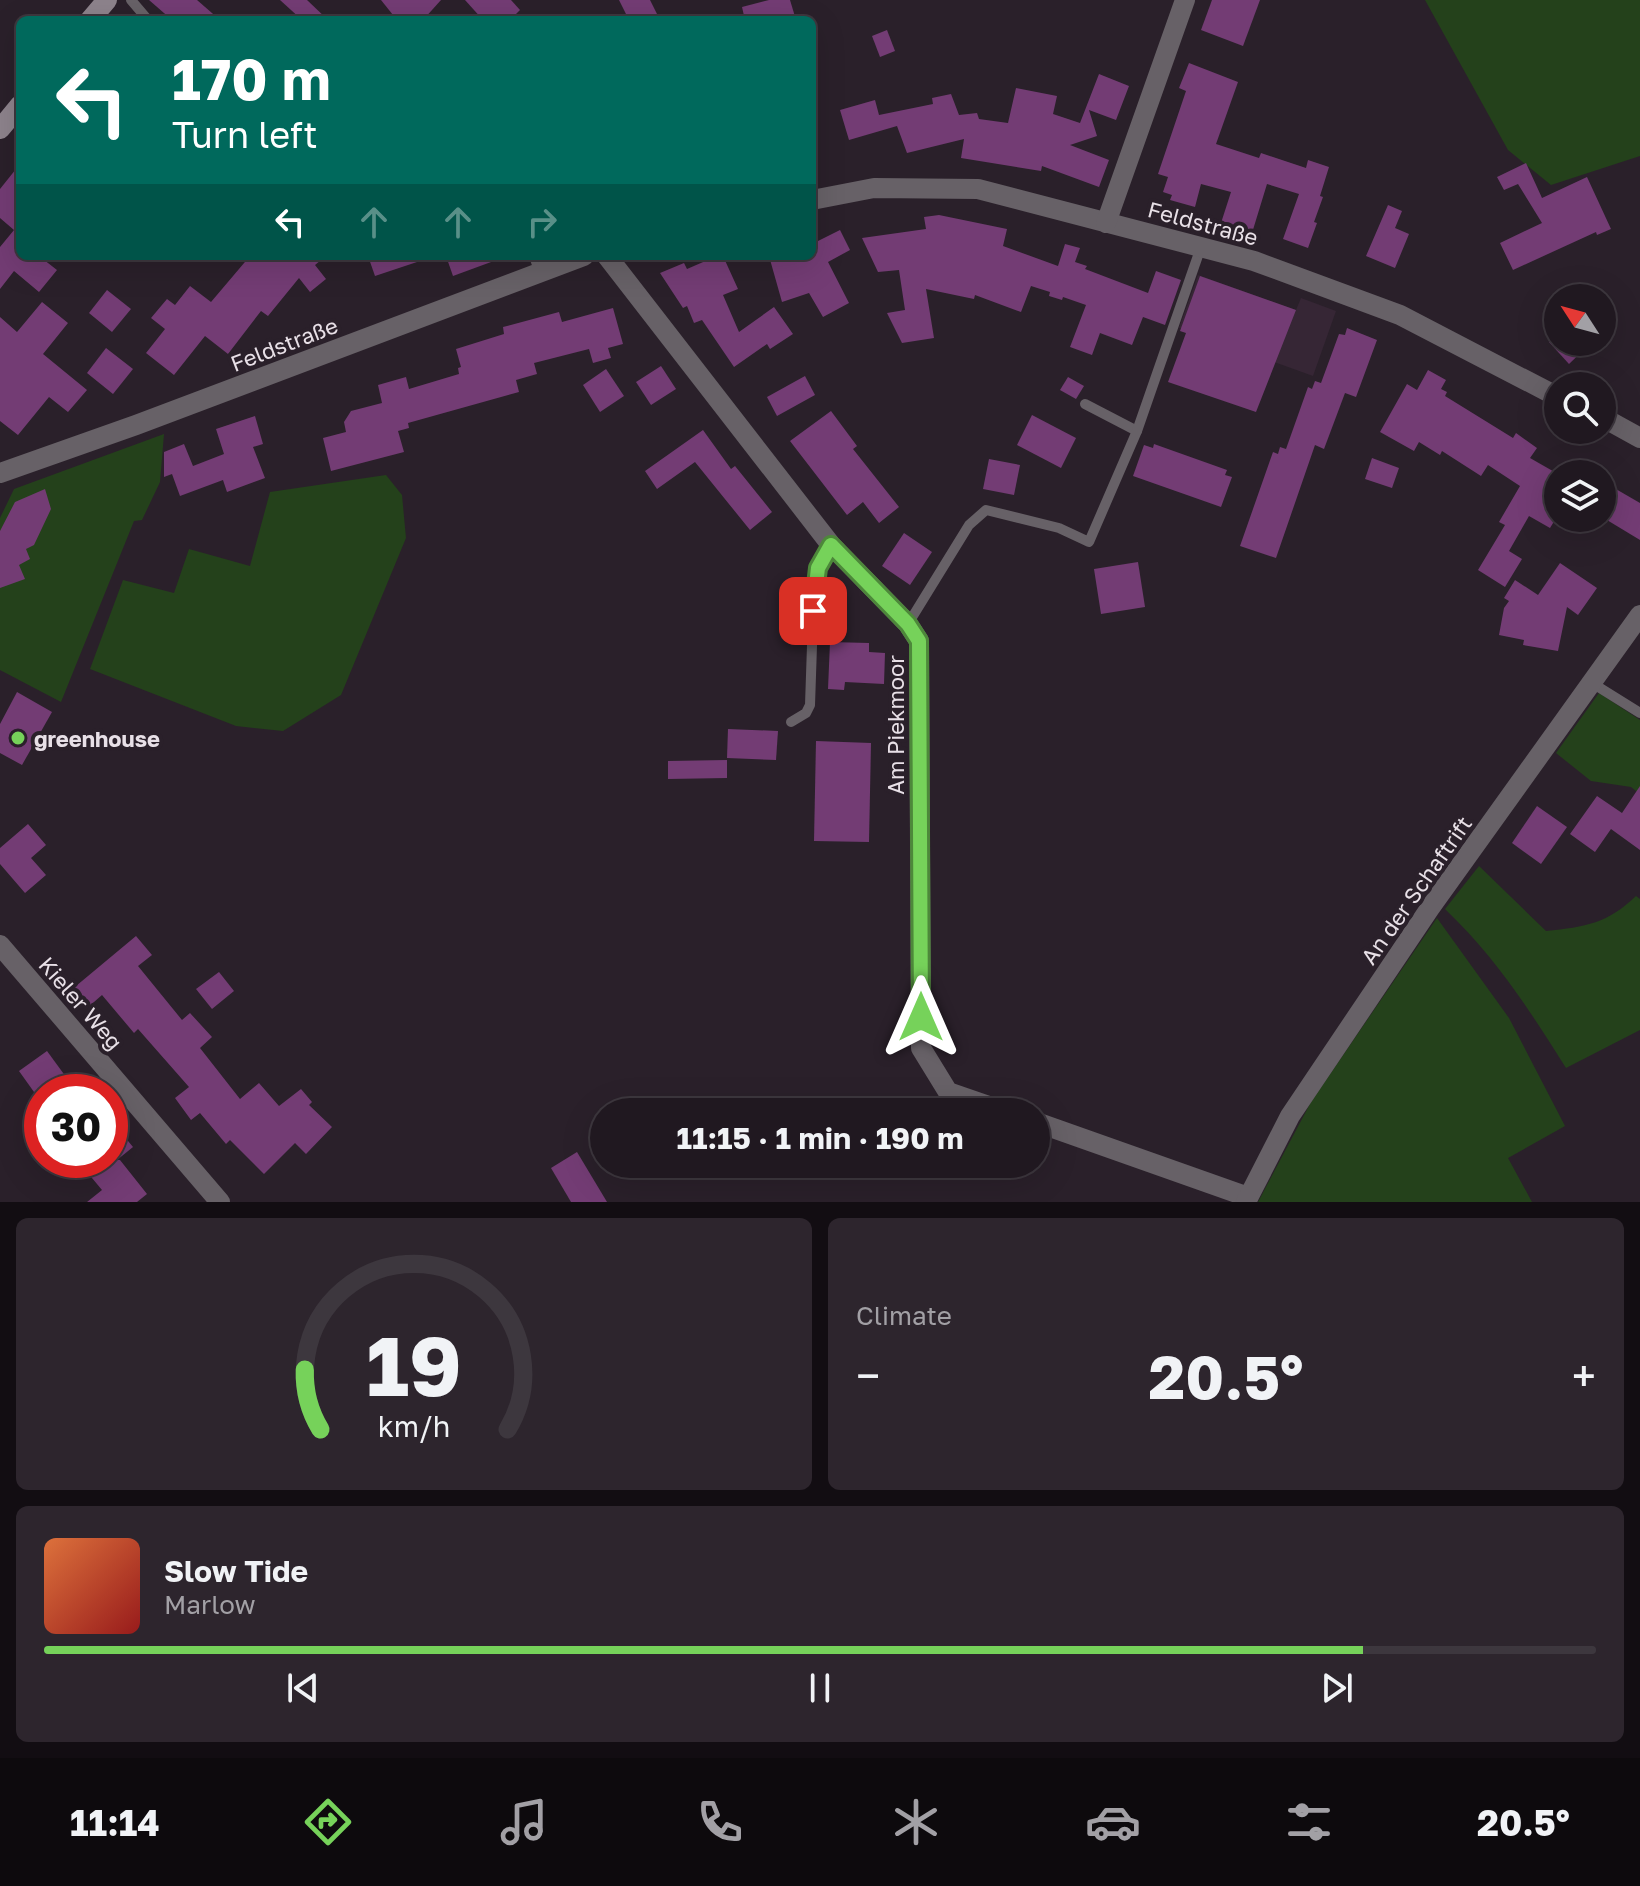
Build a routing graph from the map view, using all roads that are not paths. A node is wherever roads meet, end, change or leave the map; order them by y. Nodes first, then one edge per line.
1 (107, 0) edge
2 (131, 0) edge
3 (1185, 0) edge
4 (93, 16) edge
5 (145, 16) edge
6 (16, 110) edge
7 (0, 129) edge
8 (816, 199) edge
9 (1106, 223) junction
10 (1201, 247) junction
11 (560, 260) edge
12 (610, 260) edge
13 (537, 264) edge
14 (1544, 390) edge
15 (1085, 404) dead end
16 (1616, 425) edge
17 (1137, 431) junction
18 (1640, 438) edge
19 (0, 473) edge
20 (831, 545) junction
21 (1640, 615) edge
22 (908, 624) junction
23 (1592, 683) junction
24 (1640, 713) edge
25 (791, 722) dead end
26 (0, 945) edge
27 (965, 1098) edge
28 (1050, 1127) edge
29 (1247, 1199) edge
30 (220, 1202) edge

1 - 4 main road
2 - 5 lane
3 - 9 street
6 - 7 main road
8 - 9 street, Feldstraße
9 - 10 street, Feldstraße
10 - 14 street, Feldstraße
10 - 17 lane
11 - 13 street, Feldstraße
12 - 20 street, Am Piekmoor
13 - 19 street, Feldstraße
15 - 17 lane
16 - 18 street
17 - 22 lane
20 - 22 street, Am Piekmoor
20 - 25 lane
21 - 23 street, An der Schaftrift
22 - 27 street, Am Piekmoor
23 - 24 lane
23 - 29 street, An der Schaftrift
26 - 30 street, Kieler Weg
28 - 29 street

